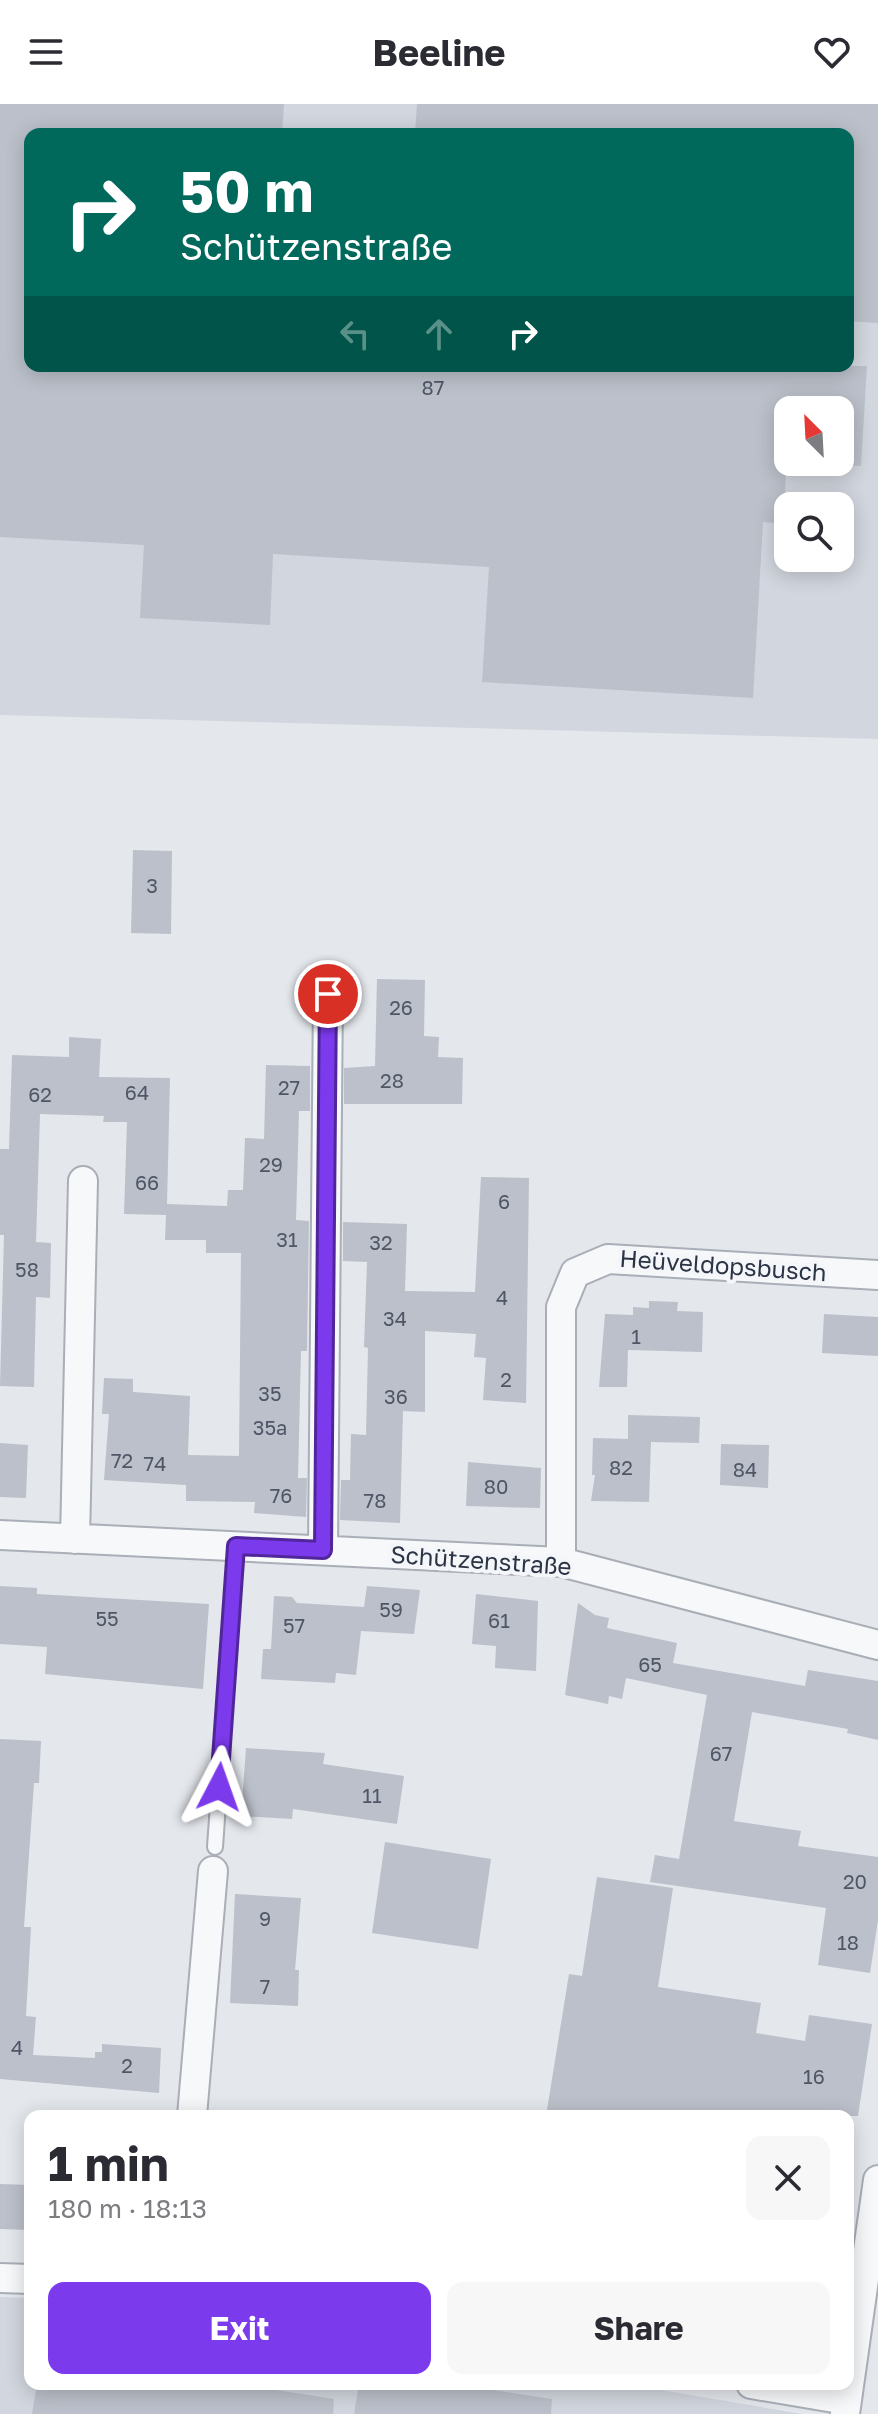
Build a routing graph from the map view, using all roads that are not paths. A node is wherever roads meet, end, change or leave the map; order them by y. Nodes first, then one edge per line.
1 (328, 994) dead end
2 (83, 1181) dead end
3 (878, 1275) edge
4 (0, 1535) edge
5 (75, 1539) junction
6 (236, 1546) junction
7 (323, 1550) junction
8 (561, 1562) junction
9 (878, 1645) edge
10 (214, 1859) joint
11 (193, 2110) edge
12 (878, 2180) edge
13 (0, 2278) edge
14 (24, 2279) edge
15 (854, 2350) edge
16 (776, 2390) edge
17 (846, 2407) edge

1 - 7 street
2 - 5 street
3 - 8 street, Heüveldopsbusch
4 - 5 street, Schützenstraße
5 - 6 street, Schützenstraße
6 - 7 street, Schützenstraße
6 - 10 lane
7 - 8 street, Schützenstraße
8 - 9 street, Schützenstraße
10 - 11 street
12 - 15 street
13 - 14 street
16 - 17 street

